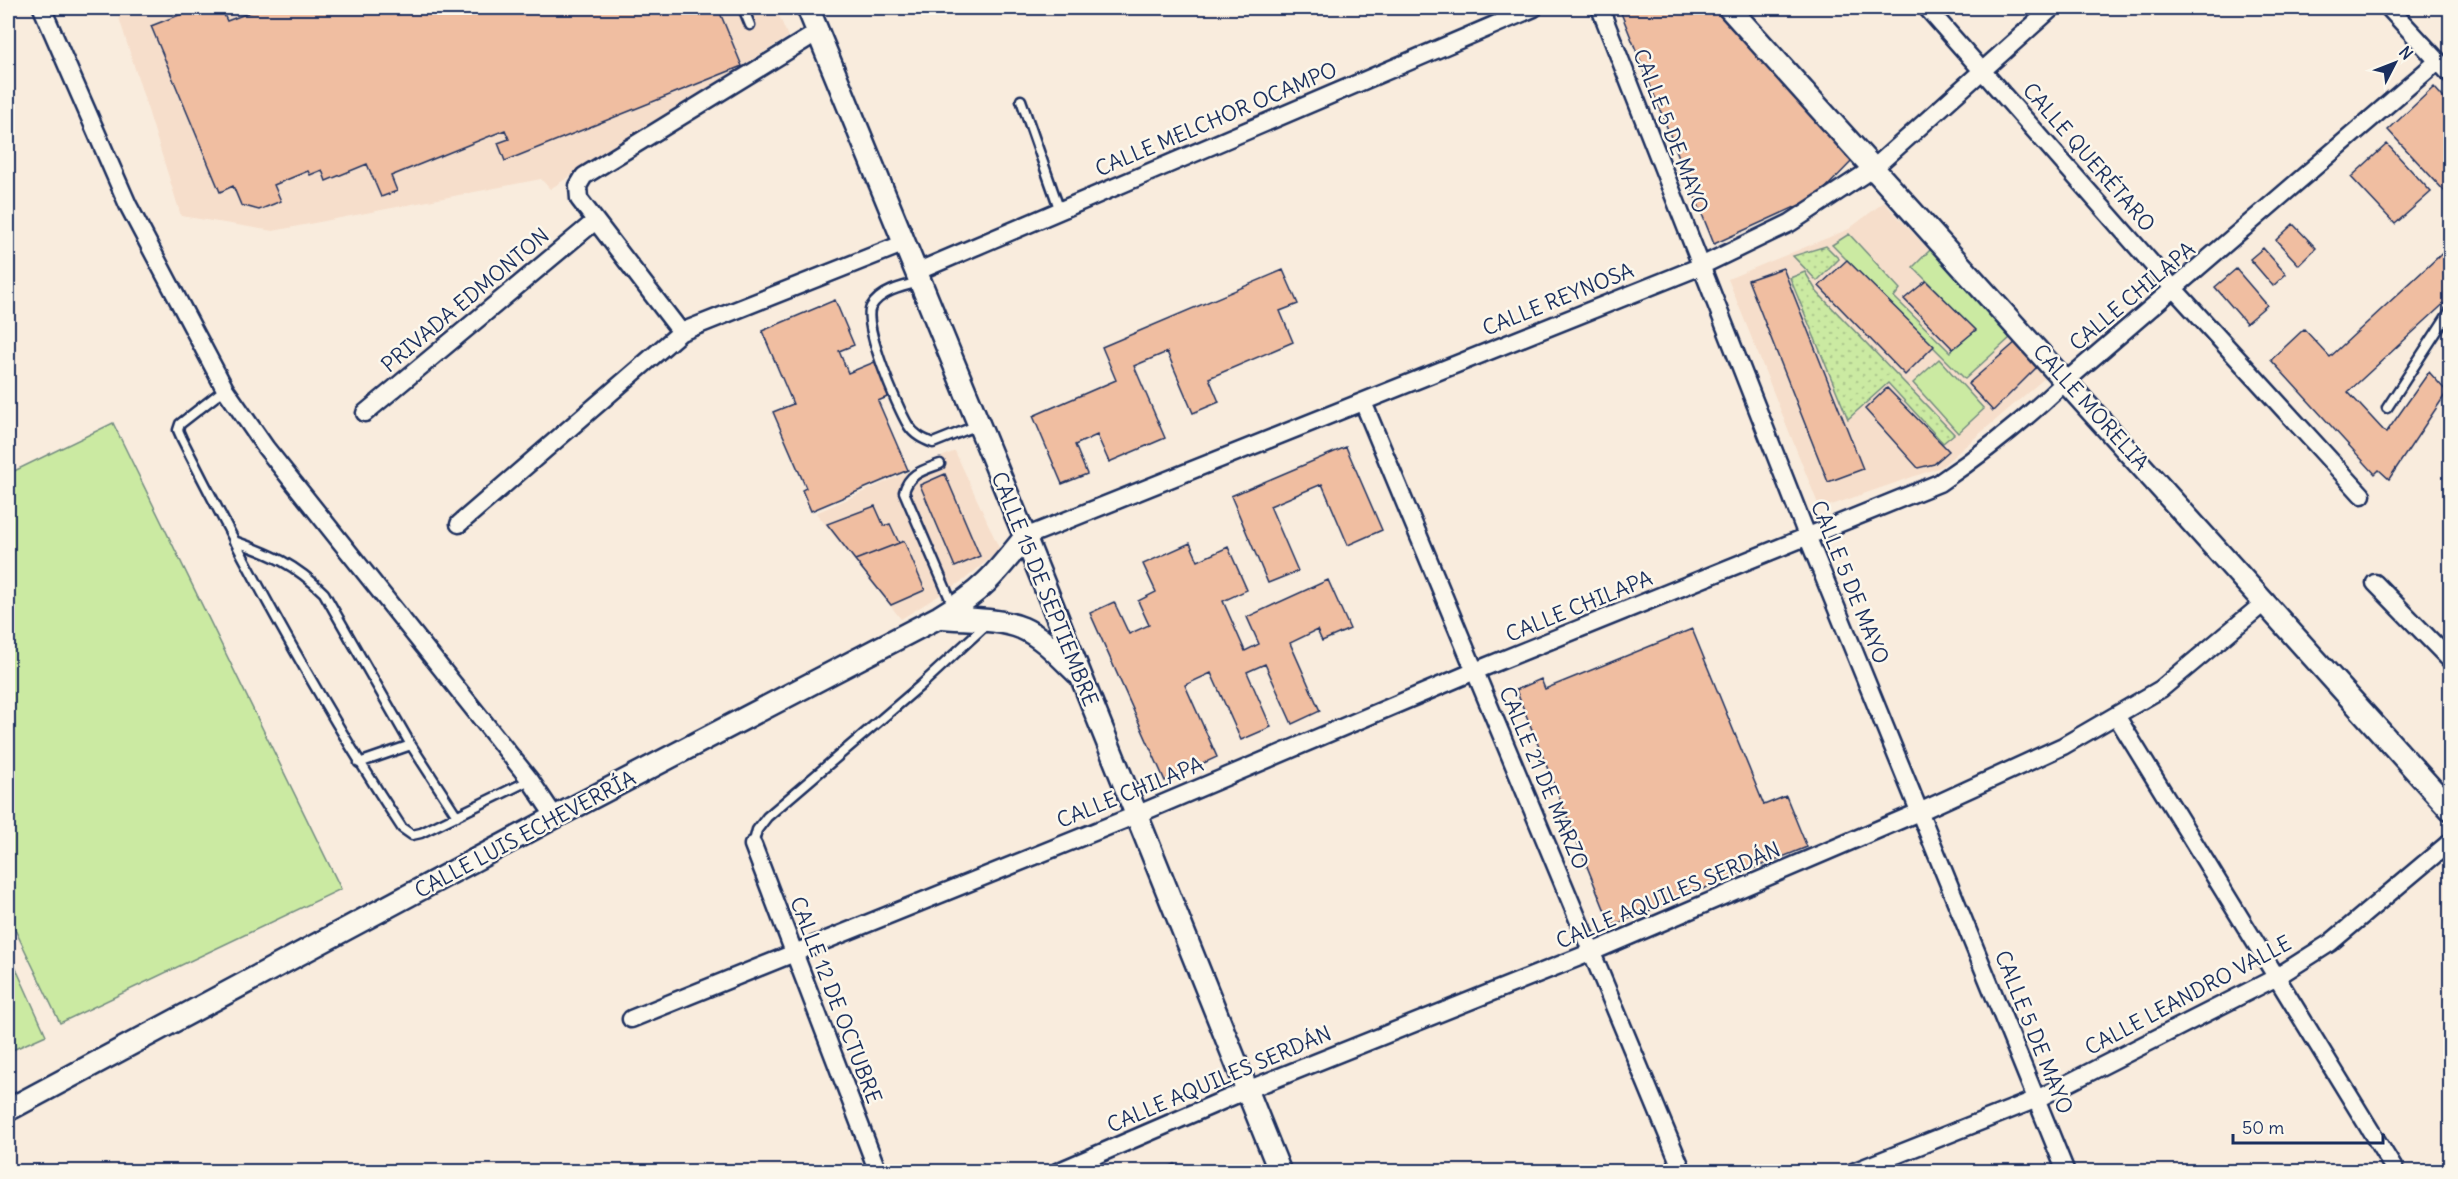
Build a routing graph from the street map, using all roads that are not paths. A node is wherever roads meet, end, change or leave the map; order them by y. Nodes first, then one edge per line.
1 (42, 8) edge
2 (743, 8) edge
3 (808, 8) edge
4 (1534, 8) edge
5 (1600, 8) edge
6 (1729, 8) edge
7 (1927, 8) edge
8 (2052, 8) edge
9 (2390, 8) edge
10 (750, 25) dead end
11 (818, 32) junction
12 (2438, 61) junction
13 (1983, 71) junction
14 (2451, 74) edge
15 (1021, 100) dead end
16 (1875, 167) junction
17 (1060, 211) junction
18 (594, 222) junction
19 (904, 243) junction
20 (1700, 267) junction
21 (918, 277) junction
22 (2175, 290) junction
23 (2451, 311) edge
24 (681, 332) junction
25 (2066, 381) junction
26 (225, 389) junction
27 (1363, 402) junction
28 (2387, 408) dead end
29 (365, 413) dead end
30 (979, 424) junction
31 (940, 465) dead end
32 (2362, 495) dead end
33 (459, 524) dead end
34 (1025, 537) junction
35 (1808, 538) junction
36 (234, 542) junction
37 (2375, 583) dead end
38 (2265, 602) junction
39 (946, 613) junction
40 (989, 622) junction
41 (2451, 660) edge
42 (1475, 671) junction
43 (1081, 677) junction
44 (2117, 717) junction
45 (411, 745) junction
46 (359, 763) junction
47 (530, 780) junction
48 (2451, 809) edge
49 (1919, 812) junction
50 (1136, 815) junction
51 (458, 816) junction
52 (555, 817) junction
53 (2451, 842) edge
54 (753, 845) joint
55 (793, 952) junction
56 (1592, 952) junction
57 (2275, 978) junction
58 (631, 1020) dead end
59 (1247, 1090) junction
60 (2037, 1099) junction
61 (8, 1110) edge
62 (878, 1172) edge
63 (1057, 1172) edge
64 (1280, 1172) edge
65 (1683, 1172) edge
66 (1853, 1172) edge
67 (2066, 1172) edge
68 (2396, 1172) edge

1 - 26 street
2 - 10 lane
3 - 11 street, CALLE 15 DE SEPTIEMBRE
4 - 17 street, CALLE MELCHOR OCAMPO
5 - 20 street, CALLE 5 DE MAYO
6 - 16 street, CALLE MORELIA
7 - 13 street, CALLE QUERÉTARO
8 - 13 street, CALLE REYNOSA
9 - 12 street
11 - 18 street
11 - 19 street, CALLE 15 DE SEPTIEMBRE
12 - 14 street
12 - 22 street, CALLE CHILAPA
13 - 16 street, CALLE REYNOSA
13 - 22 street, CALLE QUERÉTARO
15 - 17 lane
16 - 20 street, CALLE REYNOSA
16 - 25 street, CALLE MORELIA
17 - 21 street, CALLE MELCHOR OCAMPO
18 - 24 street
18 - 29 street, PRIVADA EDMONTON
19 - 21 street, CALLE 15 DE SEPTIEMBRE
19 - 24 street
20 - 27 street, CALLE REYNOSA
20 - 35 street, CALLE 5 DE MAYO
21 - 30 street, CALLE 15 DE SEPTIEMBRE
21 - 30 lane
22 - 25 street, CALLE CHILAPA
22 - 32 street, CALLE QUERÉTARO
23 - 28 lane
24 - 33 street
25 - 35 street, CALLE CHILAPA
25 - 38 street, CALLE MORELIA
26 - 36 lane
26 - 47 street
27 - 34 street, CALLE REYNOSA
27 - 42 street, CALLE 21 DE MARZO
30 - 34 street, CALLE 15 DE SEPTIEMBRE
31 - 39 lane
34 - 39 street, CALLE LUIS ECHEVERRÍA
34 - 43 street, CALLE 15 DE SEPTIEMBRE
35 - 42 street, CALLE CHILAPA
35 - 49 street, CALLE 5 DE MAYO
36 - 45 lane
36 - 46 lane
37 - 41 street
38 - 44 street, CALLE AQUILES SERDÁN
38 - 48 street, CALLE MORELIA
39 - 40 street
39 - 52 street, CALLE LUIS ECHEVERRÍA
40 - 43 street
40 - 54 lane
42 - 50 street, CALLE CHILAPA
42 - 56 street, CALLE 21 DE MARZO
43 - 50 street, CALLE 15 DE SEPTIEMBRE
44 - 49 street, CALLE AQUILES SERDÁN
44 - 57 street
45 - 46 lane
45 - 51 lane
46 - 51 lane
47 - 51 lane
47 - 52 street
49 - 56 street, CALLE AQUILES SERDÁN
49 - 60 street, CALLE 5 DE MAYO
50 - 55 street, CALLE CHILAPA
50 - 59 street, CALLE 15 DE SEPTIEMBRE
52 - 61 street, CALLE LUIS ECHEVERRÍA
53 - 57 street, CALLE LEANDRO VALLE
54 - 55 street, CALLE 12 DE OCTUBRE
55 - 58 street, CALLE CHILAPA
55 - 62 street, CALLE 12 DE OCTUBRE
56 - 59 street, CALLE AQUILES SERDÁN
56 - 65 street, CALLE 21 DE MARZO
57 - 60 street, CALLE LEANDRO VALLE
57 - 68 street
59 - 63 street, CALLE AQUILES SERDÁN
59 - 64 street, CALLE 15 DE SEPTIEMBRE
60 - 66 street, CALLE LEANDRO VALLE
60 - 67 street, CALLE 5 DE MAYO

